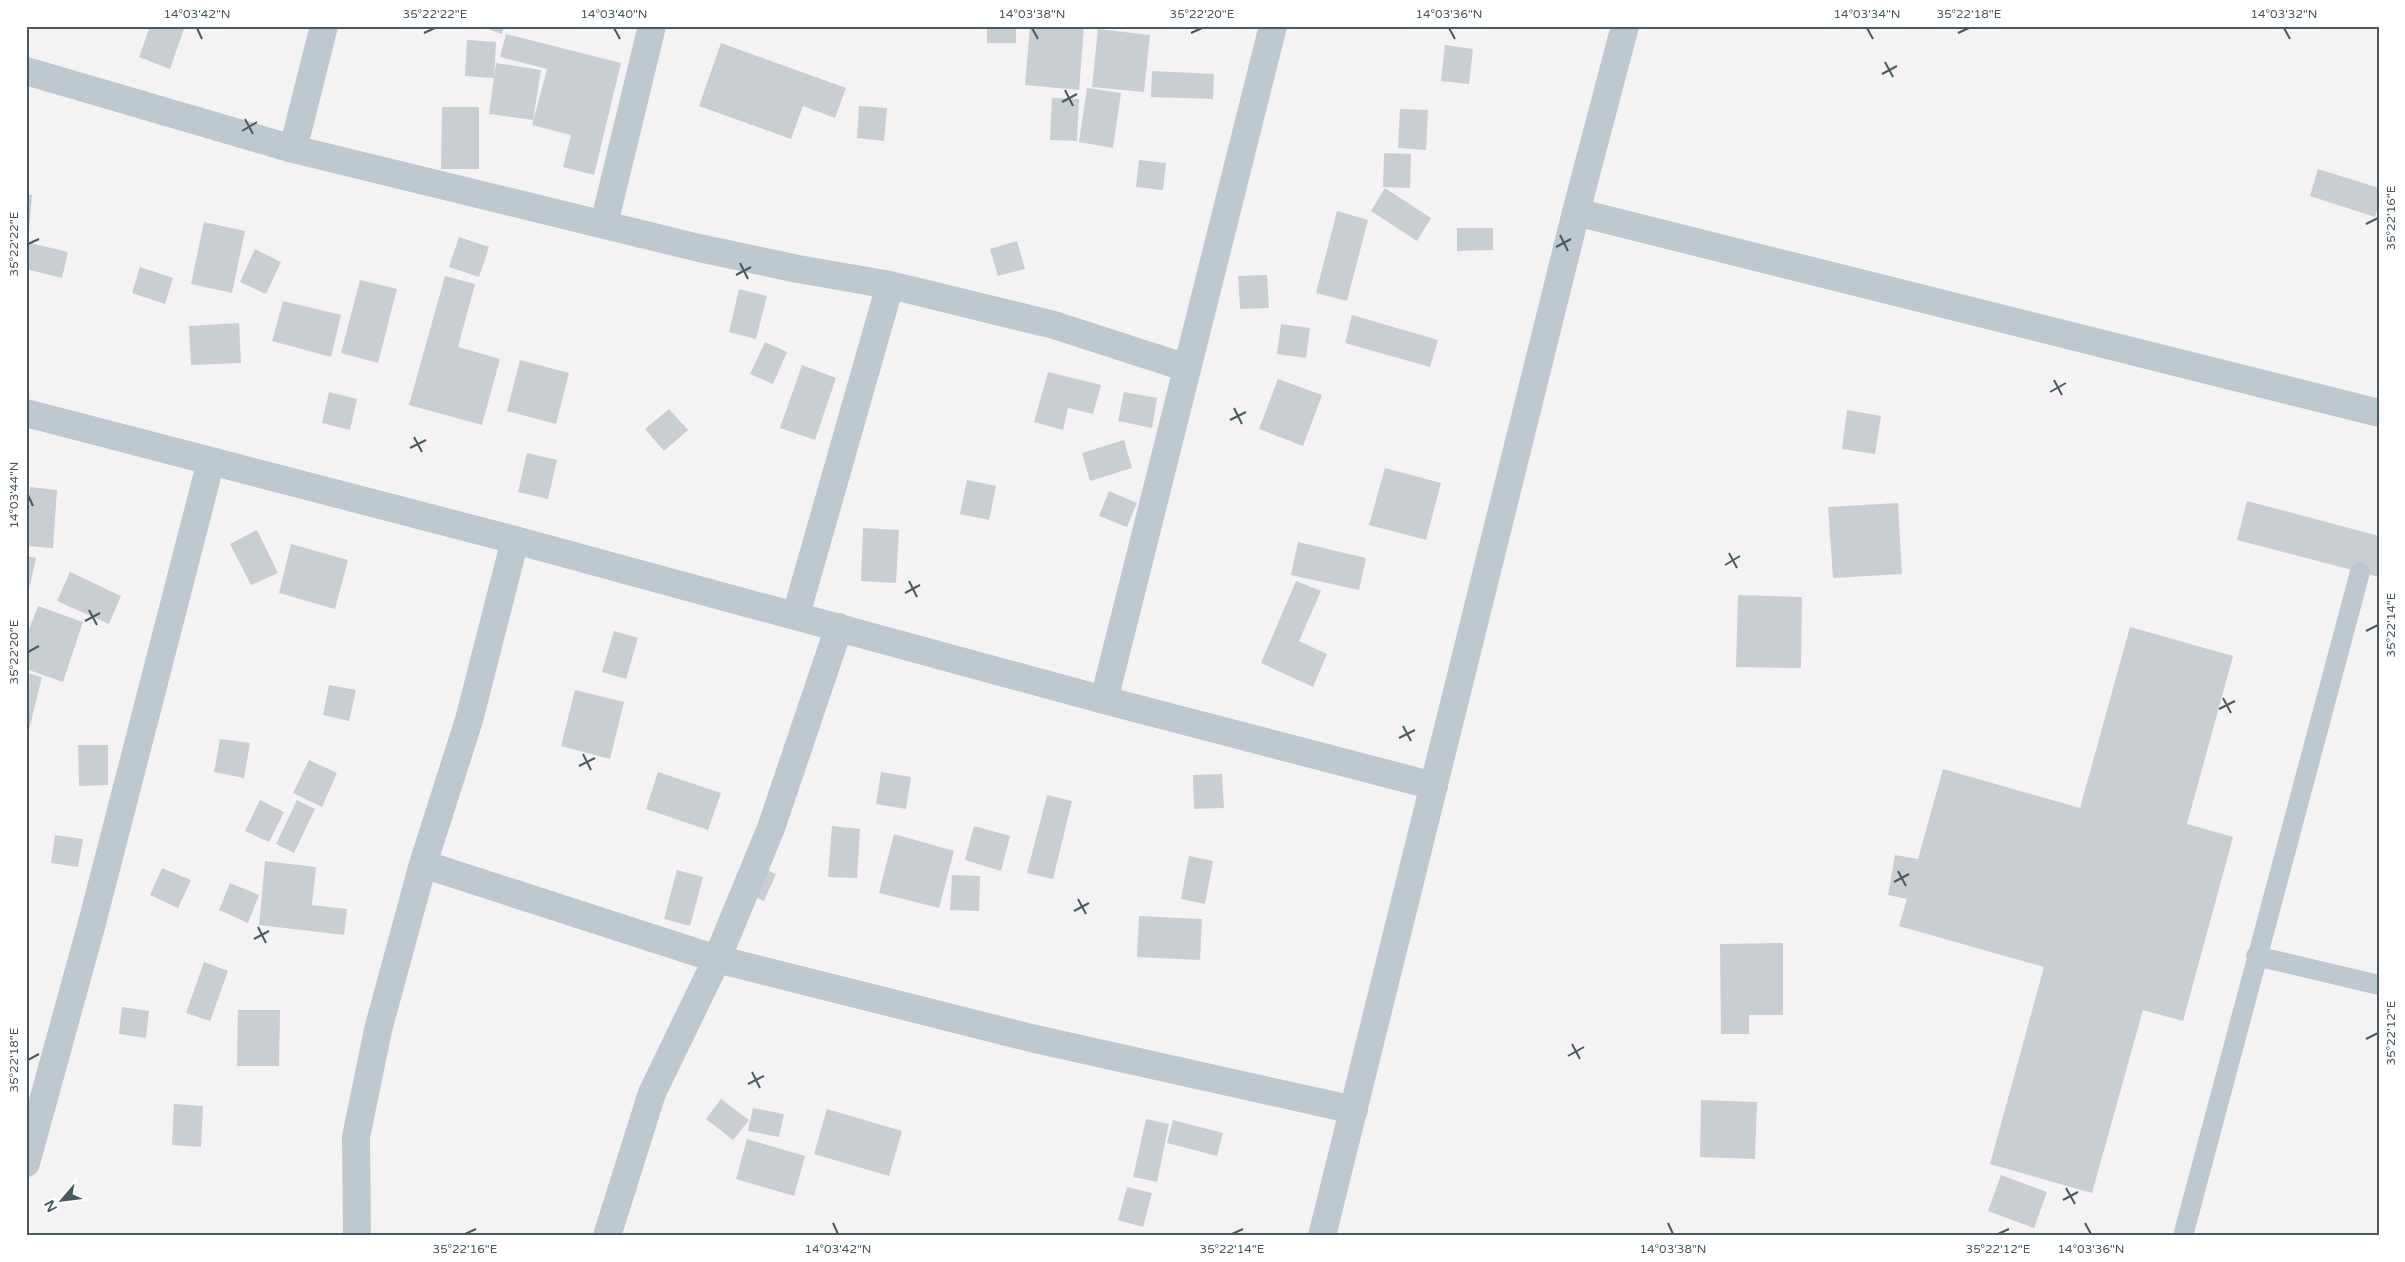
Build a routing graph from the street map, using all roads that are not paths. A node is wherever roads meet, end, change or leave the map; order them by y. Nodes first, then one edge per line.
1 (324, 26) edge
2 (652, 26) edge
3 (1273, 26) edge
4 (1625, 26) edge
5 (26, 72) edge
6 (293, 149) junction
7 (1576, 212) junction
8 (604, 224) junction
9 (890, 286) junction
10 (1187, 368) junction
11 (26, 413) edge
12 (2379, 413) edge
13 (211, 461) junction
14 (515, 540) junction
15 (2360, 572) dead end
16 (796, 615) junction
17 (838, 627) junction
18 (1104, 700) junction
19 (1434, 786) junction
20 (423, 864) junction
21 (2256, 956) junction
22 (717, 959) junction
23 (2379, 986) edge
24 (1354, 1110) junction
25 (26, 1164) edge
26 (357, 1236) edge
27 (607, 1236) edge
28 (1322, 1236) edge
29 (2183, 1236) edge

1 - 6 street
2 - 8 street
3 - 10 street
4 - 7 street
5 - 6 street
6 - 8 street
7 - 12 street
7 - 19 street
8 - 9 street
9 - 10 street
9 - 16 street
10 - 18 street
11 - 13 street
13 - 14 street
13 - 25 street
14 - 16 street
14 - 20 street
15 - 21 lane
16 - 17 street
17 - 18 street
17 - 22 street
18 - 19 street
19 - 24 street
20 - 22 street
20 - 26 street
21 - 23 lane
21 - 29 lane
22 - 24 street
22 - 27 street
24 - 28 street

